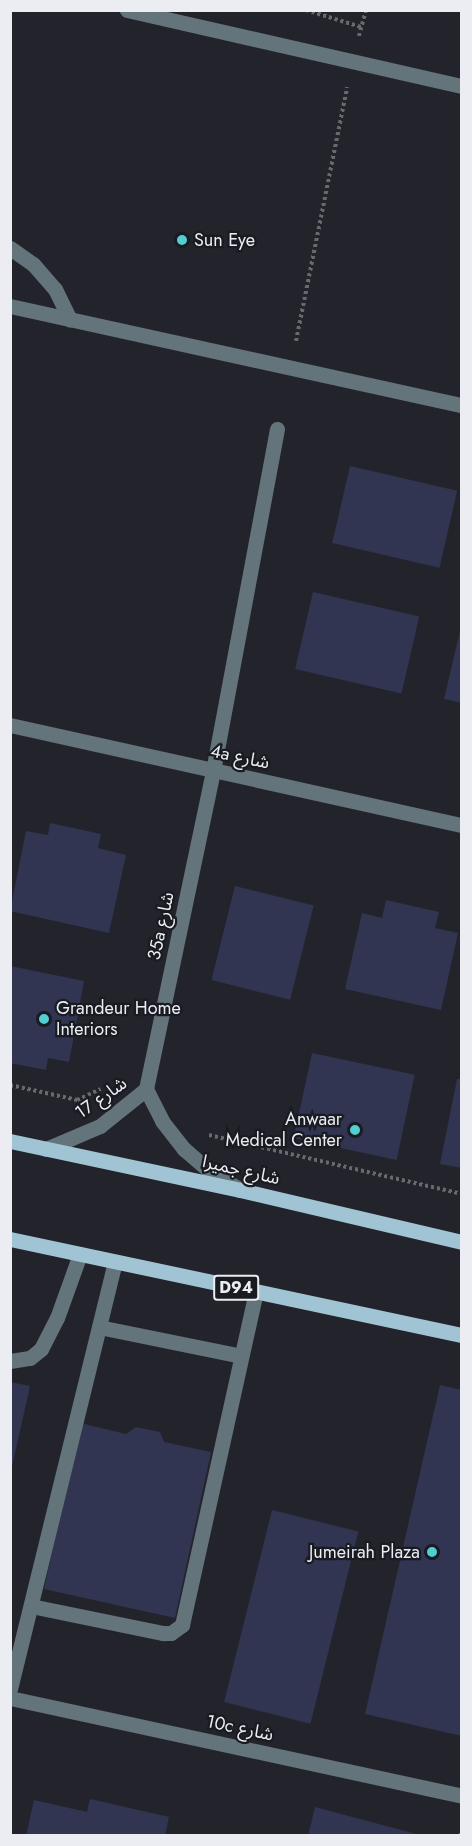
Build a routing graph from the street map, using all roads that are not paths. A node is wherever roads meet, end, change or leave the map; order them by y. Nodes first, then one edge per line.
1 (127, 10) edge
2 (462, 86) edge
3 (10, 248) edge
4 (10, 306) edge
5 (70, 320) junction
6 (462, 405) edge
7 (277, 429) dead end
8 (10, 725) edge
9 (213, 771) junction
10 (462, 825) edge
11 (146, 1089) junction
12 (10, 1141) edge
13 (46, 1149) junction
14 (240, 1190) junction
15 (10, 1239) edge
16 (462, 1242) edge
17 (80, 1254) junction
18 (115, 1262) junction
19 (256, 1292) junction
20 (99, 1327) junction
21 (462, 1335) edge
22 (241, 1356) junction
23 (10, 1361) edge
24 (31, 1606) junction
25 (10, 1689) edge
26 (10, 1698) edge
27 (462, 1796) edge

1 - 2 street
3 - 5 street
4 - 5 street
5 - 6 street
7 - 9 street, 35a شارع
8 - 9 street, 4a شارع
9 - 10 street, 4a شارع
9 - 11 street, 35a شارع
11 - 13 street, شارع 17
11 - 14 street, شارع 17
12 - 13 main road, شارع جميرا
13 - 14 main road, شارع جميرا
14 - 16 main road, شارع جميرا
15 - 17 main road, D94
17 - 18 main road, D94
17 - 23 street
18 - 19 main road, D94
18 - 20 street
19 - 21 main road, D94
19 - 22 street
20 - 22 street
20 - 24 street
22 - 24 street
24 - 25 street
26 - 27 street, 10c شارع

